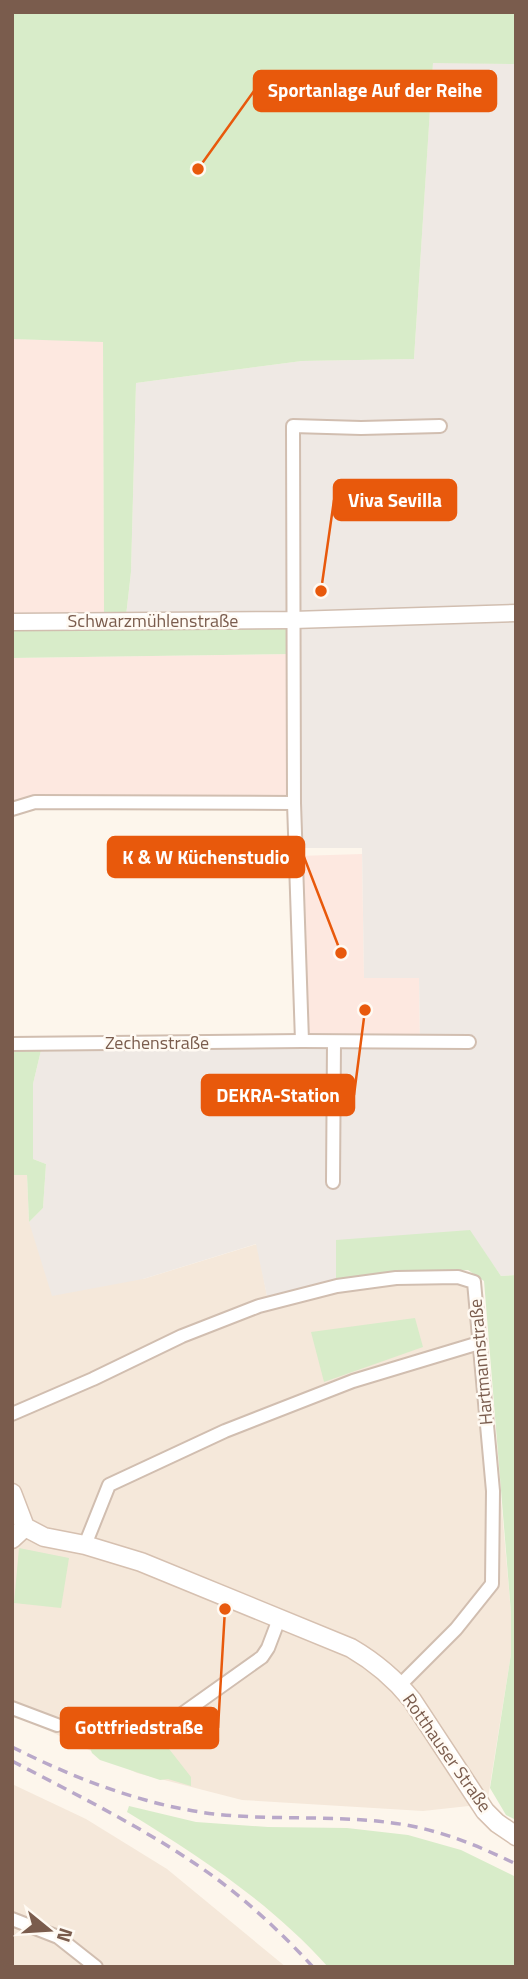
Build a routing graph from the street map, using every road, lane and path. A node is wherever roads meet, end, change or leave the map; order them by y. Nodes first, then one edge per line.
1 (440, 426) dead end
2 (516, 612) edge
3 (293, 620) junction
4 (12, 622) edge
5 (295, 803) junction
6 (12, 809) edge
7 (302, 1041) junction
8 (334, 1042) junction
9 (469, 1042) dead end
10 (12, 1044) edge
11 (333, 1181) dead end
12 (479, 1343) junction
13 (12, 1414) edge
14 (12, 1493) edge
15 (19, 1533) edge
16 (85, 1545) junction
17 (279, 1619) junction
18 (400, 1685) junction
19 (12, 1708) edge
20 (57, 1725) dead end
21 (143, 1734) dead end
22 (516, 1836) edge
23 (12, 1919) edge
24 (96, 1967) edge

1 - 3 street
2 - 3 street, Schwarzmühlenstraße
3 - 4 street, Schwarzmühlenstraße
3 - 5 street
5 - 6 street
5 - 7 street
7 - 8 street, Zechenstraße
7 - 10 street, Zechenstraße
8 - 9 street, Zechenstraße
8 - 11 street
12 - 13 street, Hartmannstraße
12 - 16 street
12 - 18 street, Hartmannstraße
14 - 15 main road, Rotthauser Straße
15 - 16 main road, Rotthauser Straße
16 - 17 main road, Rotthauser Straße
17 - 18 main road, Rotthauser Straße
17 - 21 street
18 - 22 main road, Rotthauser Straße
19 - 20 street
23 - 24 street

